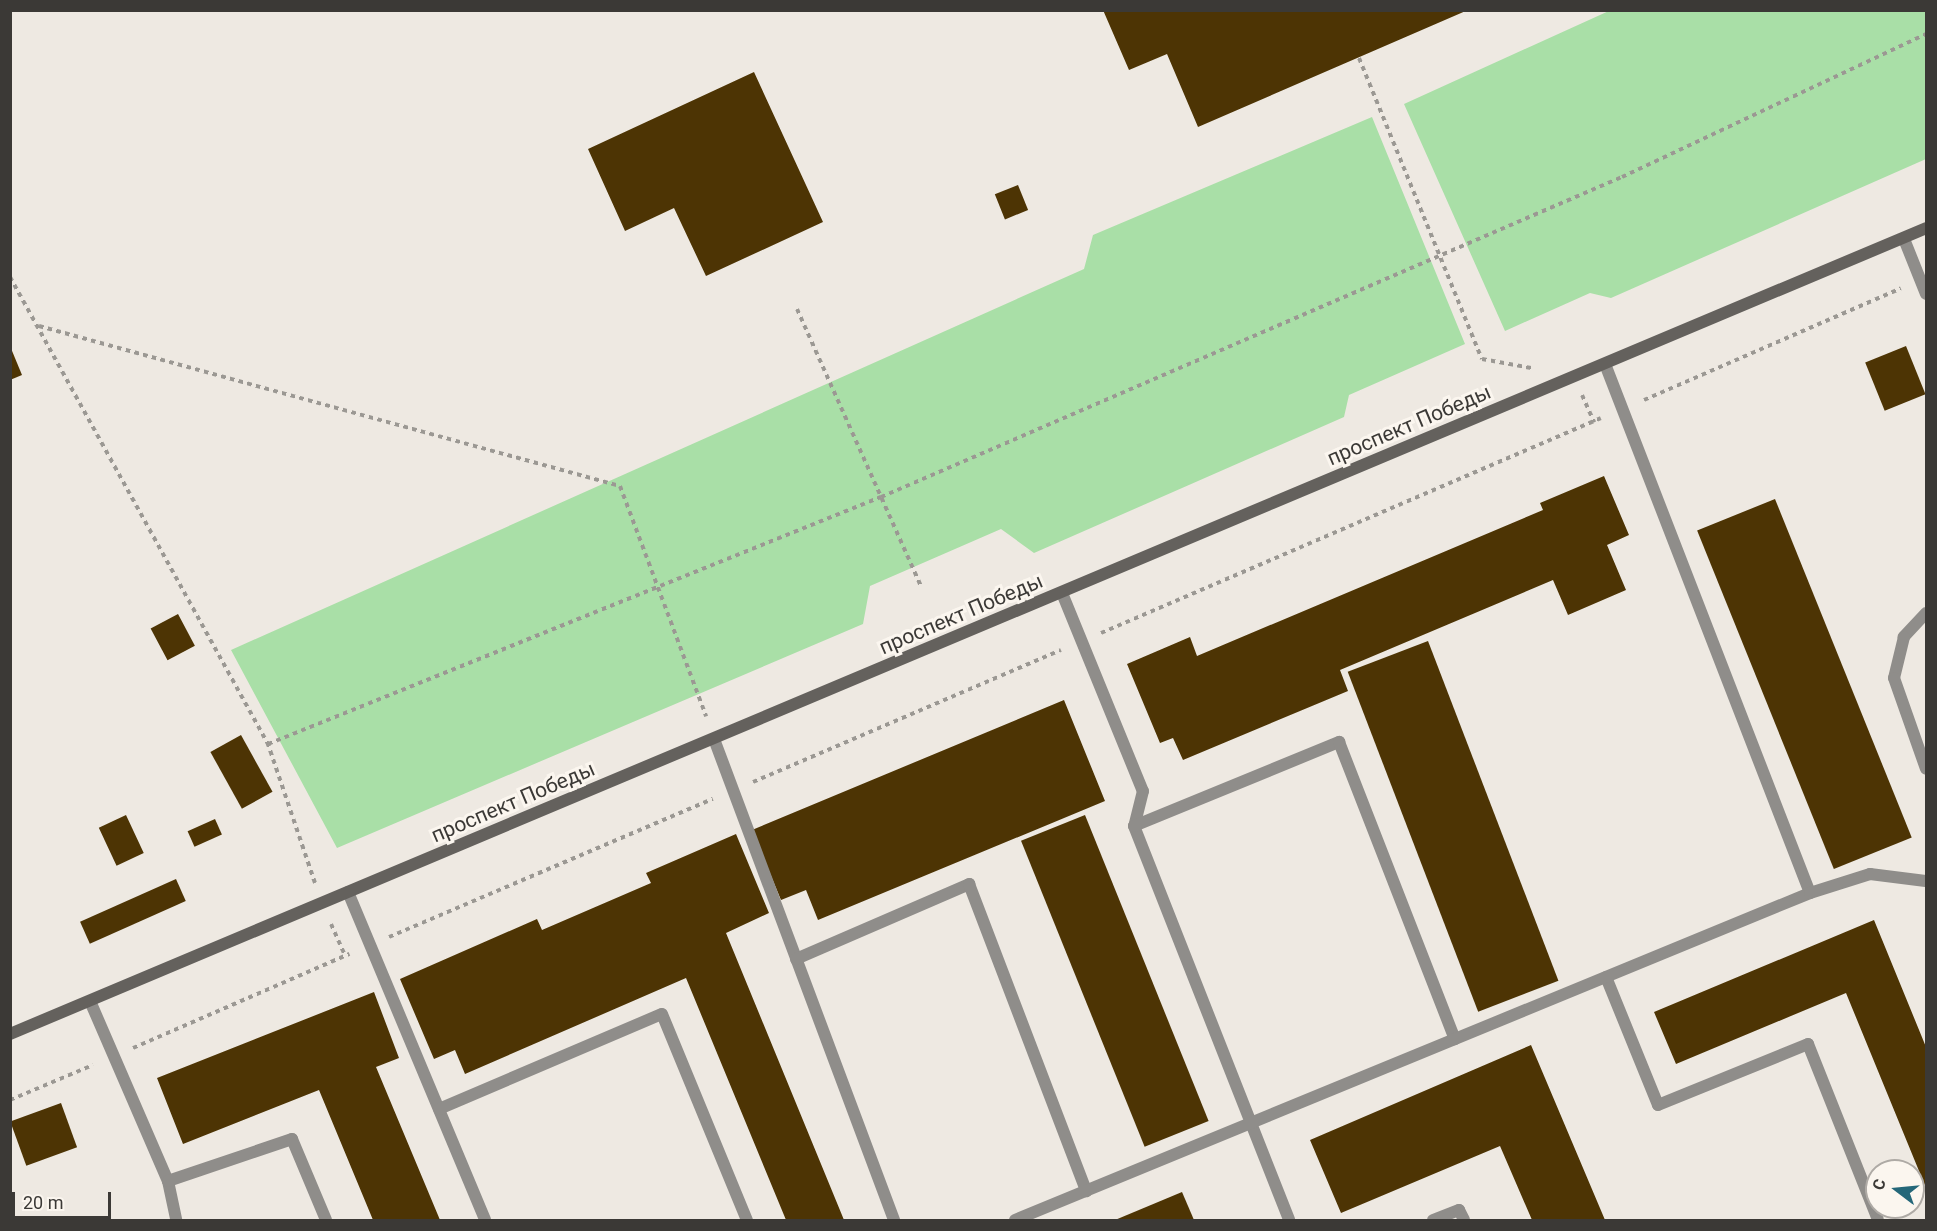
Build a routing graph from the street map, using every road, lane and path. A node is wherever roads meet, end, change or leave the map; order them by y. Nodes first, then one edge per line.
1 (1926, 34) edge
2 (1359, 58) dead end
3 (1926, 228) edge
4 (1904, 239) junction
5 (1440, 255) junction
6 (10, 277) edge
7 (1920, 279) junction
8 (1926, 294) edge
9 (797, 309) dead end
10 (39, 326) junction
11 (1482, 359) dead end
12 (1605, 364) junction
13 (1623, 409) junction
14 (881, 497) junction
15 (657, 586) junction
16 (921, 586) dead end
17 (1062, 593) junction
18 (1926, 613) edge
19 (1082, 641) junction
20 (714, 739) junction
21 (268, 744) junction
22 (1926, 769) edge
23 (734, 790) junction
24 (1134, 826) junction
25 (1926, 881) edge
26 (348, 892) junction
27 (1810, 893) junction
28 (322, 903) junction
29 (370, 944) junction
30 (345, 956) junction
31 (796, 959) junction
32 (1606, 976) junction
33 (90, 1001) junction
34 (10, 1034) edge
35 (1455, 1039) junction
36 (114, 1056) junction
37 (10, 1100) edge
38 (439, 1109) junction
39 (1249, 1124) junction
40 (168, 1181) junction
41 (1086, 1191) junction
42 (176, 1221) edge
43 (326, 1221) edge
44 (485, 1221) edge
45 (747, 1221) edge
46 (894, 1221) edge
47 (1015, 1221) edge
48 (1289, 1221) edge
49 (1433, 1221) edge
50 (1464, 1221) edge
51 (1878, 1221) edge

1 - 5 path
2 - 5 path
3 - 4 main road, проспект Победы
4 - 7 lane
4 - 12 main road, проспект Победы
5 - 11 path
5 - 14 path
6 - 10 path
7 - 8 lane
7 - 13 path
9 - 14 path
10 - 15 path
10 - 21 path
12 - 13 lane
12 - 17 main road, проспект Победы
13 - 19 path
13 - 27 lane
14 - 15 path
14 - 16 path
15 - 20 path
15 - 21 path
17 - 19 lane
17 - 20 main road, проспект Победы
18 - 22 lane
19 - 23 path
19 - 24 lane
20 - 23 lane
20 - 26 main road, проспект Победы
21 - 28 path
23 - 29 path
23 - 31 lane
24 - 35 lane
24 - 39 lane
25 - 27 lane
26 - 28 main road, проспект Победы
26 - 29 lane
27 - 32 lane
28 - 30 path
28 - 33 main road, проспект Победы
29 - 30 path
29 - 38 lane
30 - 36 path
31 - 41 lane
31 - 46 lane
32 - 35 lane
32 - 51 lane
33 - 34 main road, проспект Победы
33 - 36 lane
35 - 39 lane
36 - 37 path
36 - 40 lane
38 - 44 lane
38 - 45 lane
39 - 41 lane
39 - 48 lane
40 - 42 lane
40 - 43 lane
41 - 47 lane
49 - 50 lane

